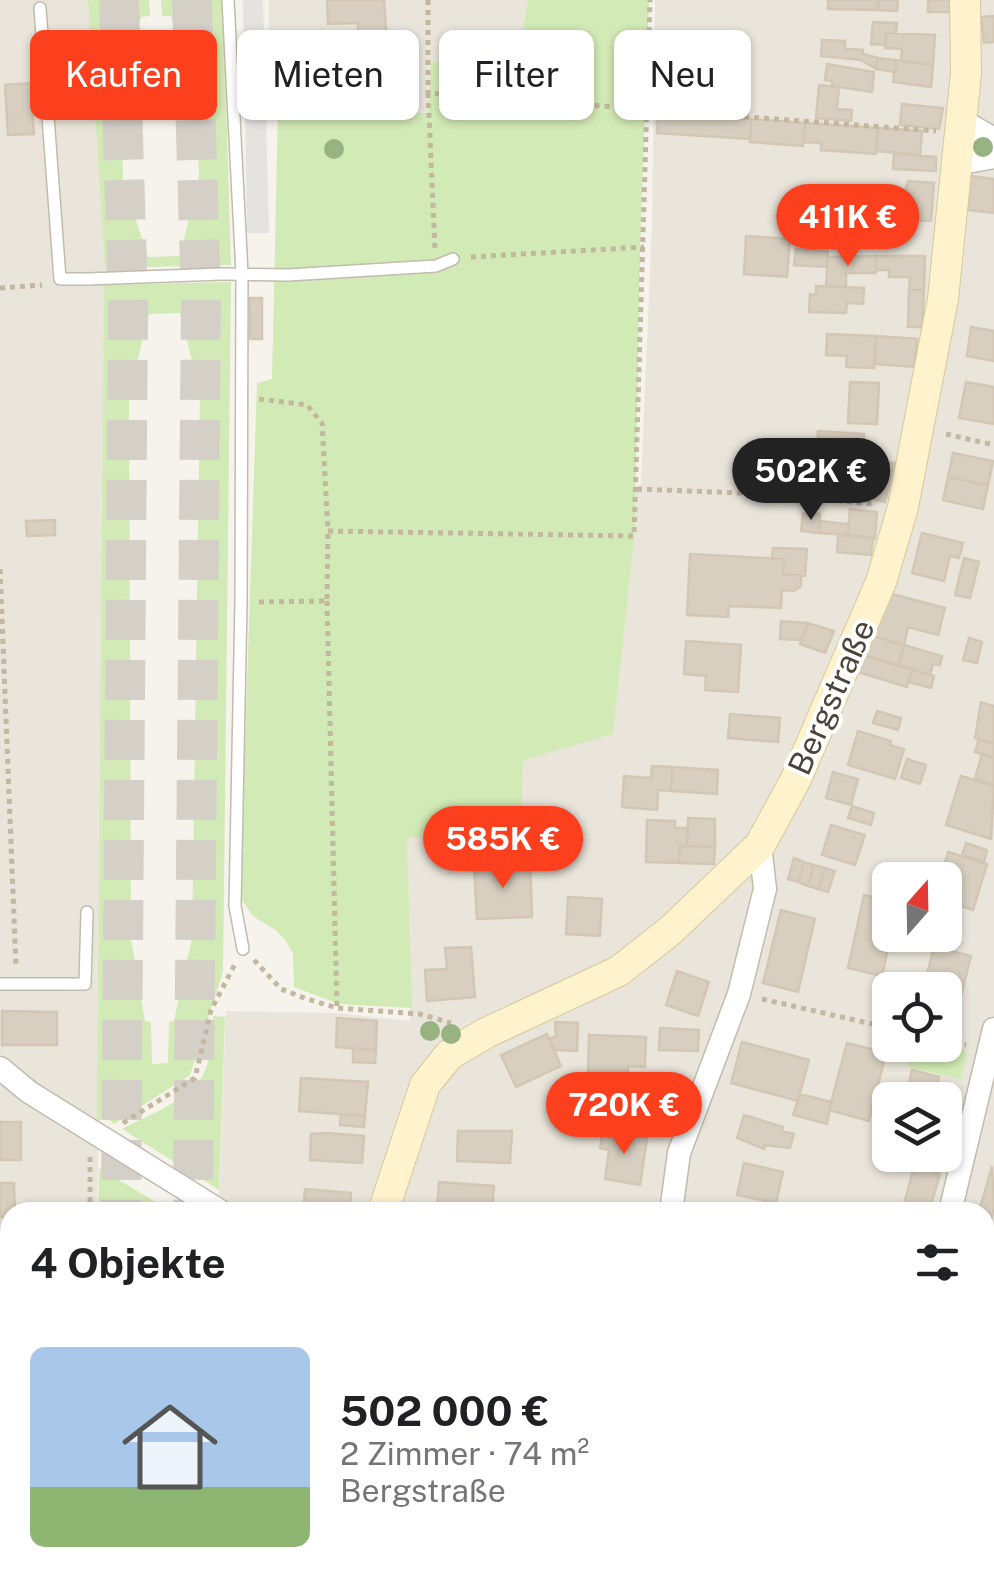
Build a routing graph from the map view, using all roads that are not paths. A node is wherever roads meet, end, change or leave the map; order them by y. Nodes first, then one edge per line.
1 (228, 0) edge
2 (965, 0) edge
3 (40, 8) dead end
4 (961, 126) junction
5 (994, 139) edge
6 (994, 157) edge
7 (956, 164) junction
8 (453, 259) road end
9 (242, 274) junction
10 (760, 845) junction
11 (87, 912) dead end
12 (243, 949) road end
13 (0, 984) edge
14 (994, 1028) edge
15 (0, 1068) edge
16 (206, 1202) edge
17 (386, 1202) edge
18 (672, 1202) edge
19 (952, 1202) edge

1 - 9 lane
2 - 4 street, Bergstraße
3 - 9 lane, bridge
4 - 5 street
4 - 7 street, Bergstraße
6 - 7 street
7 - 10 street, Bergstraße
8 - 9 lane
9 - 12 lane
10 - 17 street, Bergstraße
10 - 18 street
11 - 13 lane
14 - 19 street
15 - 16 street

